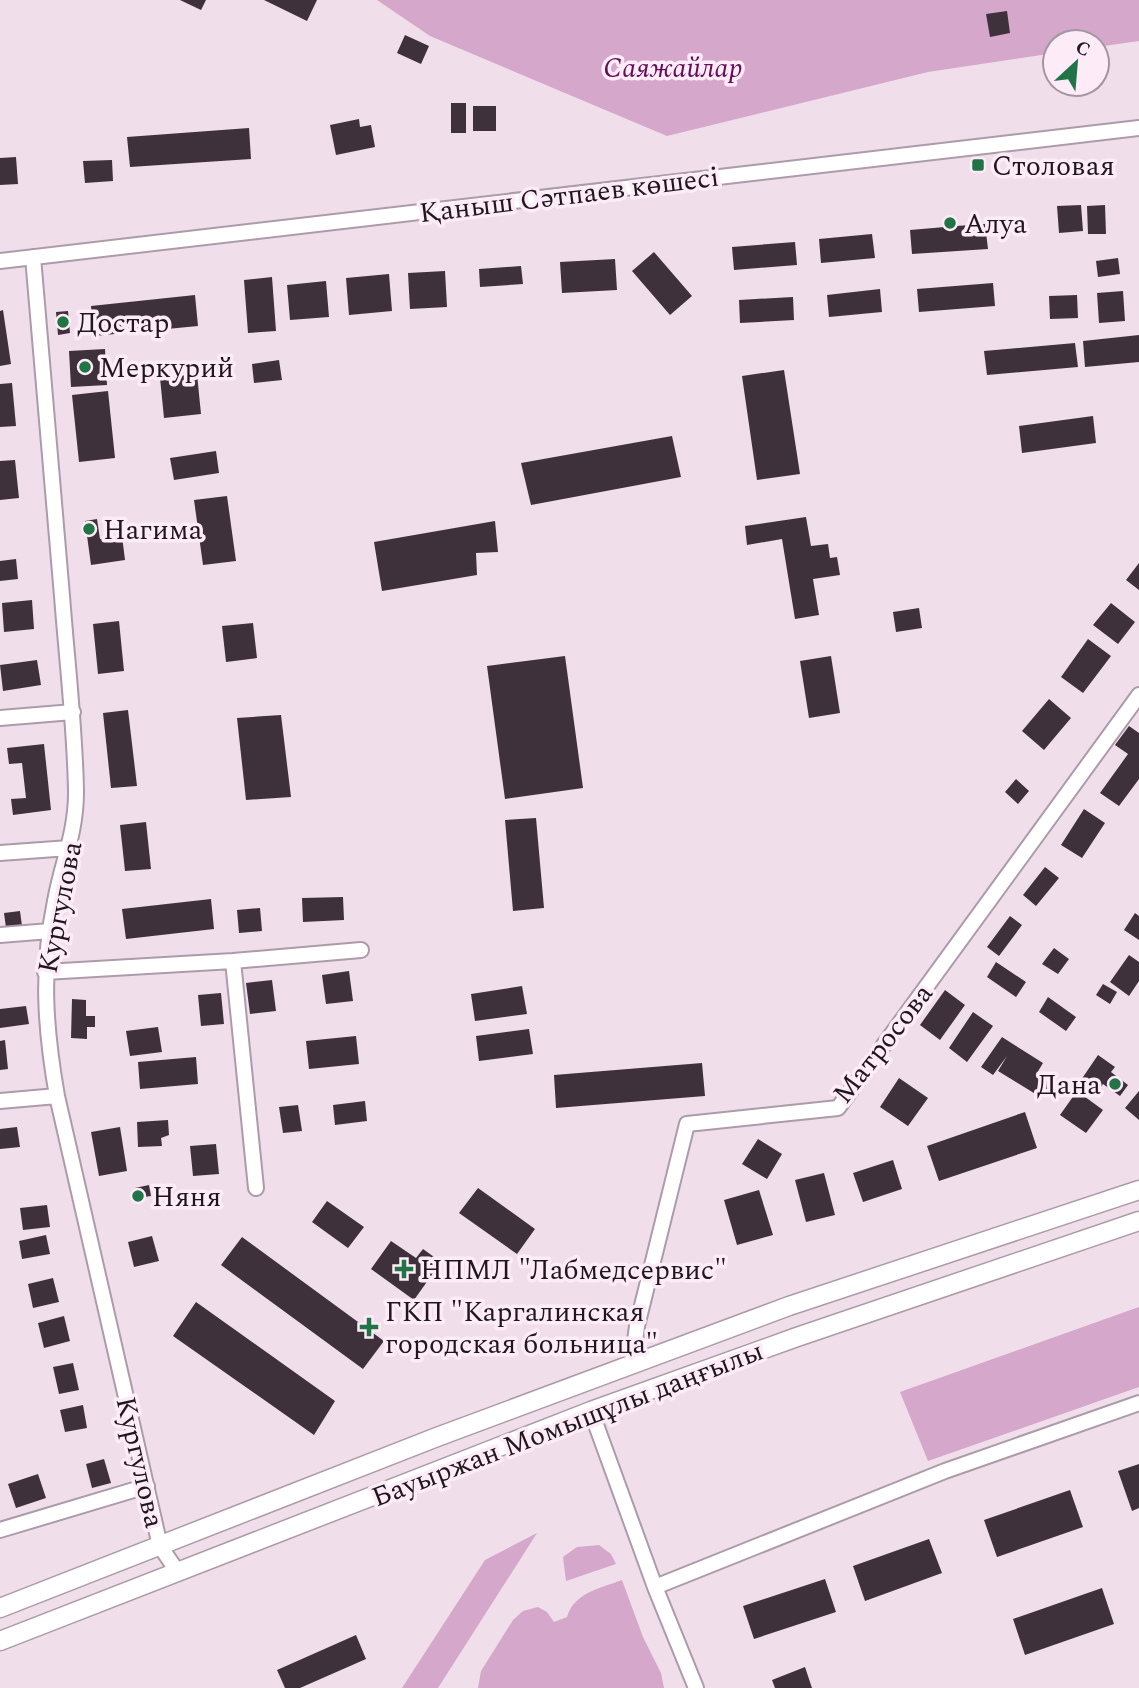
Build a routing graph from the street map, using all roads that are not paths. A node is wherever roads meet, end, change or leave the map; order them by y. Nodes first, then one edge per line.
1 (1139, 128) edge
2 (33, 257) junction
3 (0, 261) edge
4 (1139, 695) edge
5 (73, 712) junction
6 (0, 718) edge
7 (69, 848) junction
8 (0, 853) edge
9 (50, 931) junction
10 (0, 935) edge
11 (361, 950) dead end
12 (233, 961) junction
13 (45, 972) junction
14 (57, 1096) junction
15 (0, 1101) edge
16 (256, 1188) dead end
17 (1139, 1190) edge
18 (1139, 1221) edge
19 (789, 1306) junction
20 (797, 1337) junction
21 (632, 1364) junction
22 (580, 1383) junction
23 (1139, 1403) edge
24 (591, 1411) junction
25 (147, 1486) junction
26 (0, 1530) edge
27 (160, 1546) junction
28 (177, 1571) junction
29 (655, 1587) junction
30 (0, 1608) edge
31 (0, 1641) edge
32 (696, 1688) edge

1 - 2 street, Қаныш Сәтпаев көшесі
2 - 3 street, Қаныш Сәтпаев көшесі
2 - 5 street, Кургулова
4 - 21 street, Матросова
5 - 6 street
5 - 7 street, Кургулова
7 - 8 street
7 - 9 street, Кургулова
9 - 10 street
9 - 13 street, Кургулова
11 - 12 street
12 - 13 street
12 - 16 street
13 - 14 street, Кургулова
14 - 15 street
14 - 25 street, Кургулова
17 - 19 main road, Бауыржан Момышұлы даңғылы
18 - 20 main road, Бауыржан Момышұлы даңғылы
19 - 20 main road
19 - 21 main road, Бауыржан Момышұлы даңғылы
20 - 24 main road, Бауыржан Момышұлы даңғылы
21 - 22 main road, Бауыржан Момышұлы даңғылы
22 - 24 main road
22 - 27 main road, Бауыржан Момышұлы даңғылы
23 - 29 street
24 - 28 main road, Бауыржан Момышұлы даңғылы
24 - 29 street
25 - 26 street
25 - 27 street, Кургулова
27 - 28 street
27 - 30 main road, Бауыржан Момышұлы даңғылы
28 - 31 main road, Бауыржан Момышұлы даңғылы
29 - 32 street

